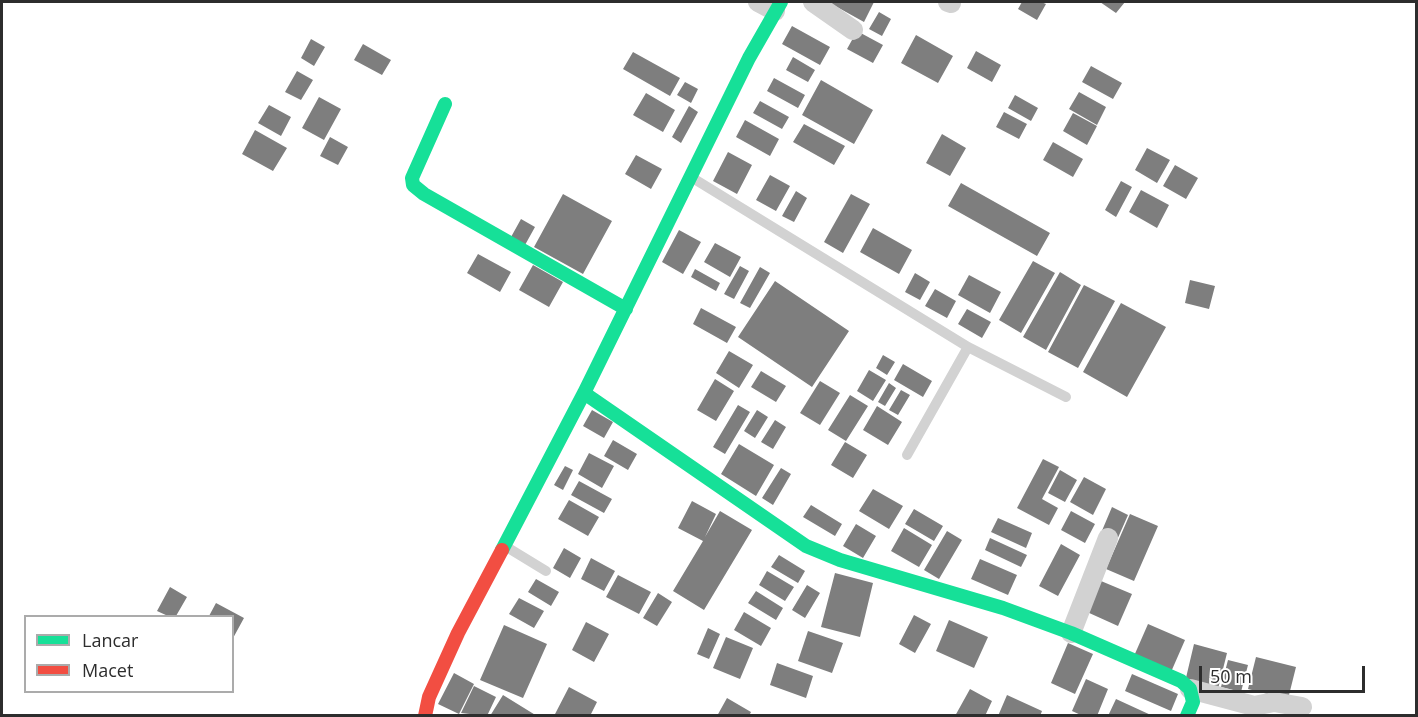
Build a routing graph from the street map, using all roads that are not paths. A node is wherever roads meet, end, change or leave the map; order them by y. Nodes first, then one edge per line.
1 (813, 2) edge
2 (771, 5) edge
3 (853, 30) dead end
4 (445, 104) dead end
5 (690, 177) junction
6 (626, 309) junction
7 (968, 347) junction
8 (584, 393) junction
9 (1066, 397) dead end
10 (907, 455) dead end
11 (1108, 538) dead end
12 (504, 545) junction
13 (546, 571) dead end
14 (1071, 633) junction
15 (1190, 689) junction
16 (1302, 707) dead end
17 (425, 716) edge
18 (1187, 716) edge

1 - 3 street
2 - 5 street
4 - 6 street
5 - 6 street
5 - 7 lane
6 - 8 street
7 - 9 lane
7 - 10 lane
8 - 12 street
8 - 14 street
11 - 14 street
12 - 13 lane
12 - 17 street
14 - 15 street
15 - 16 street
15 - 18 street

